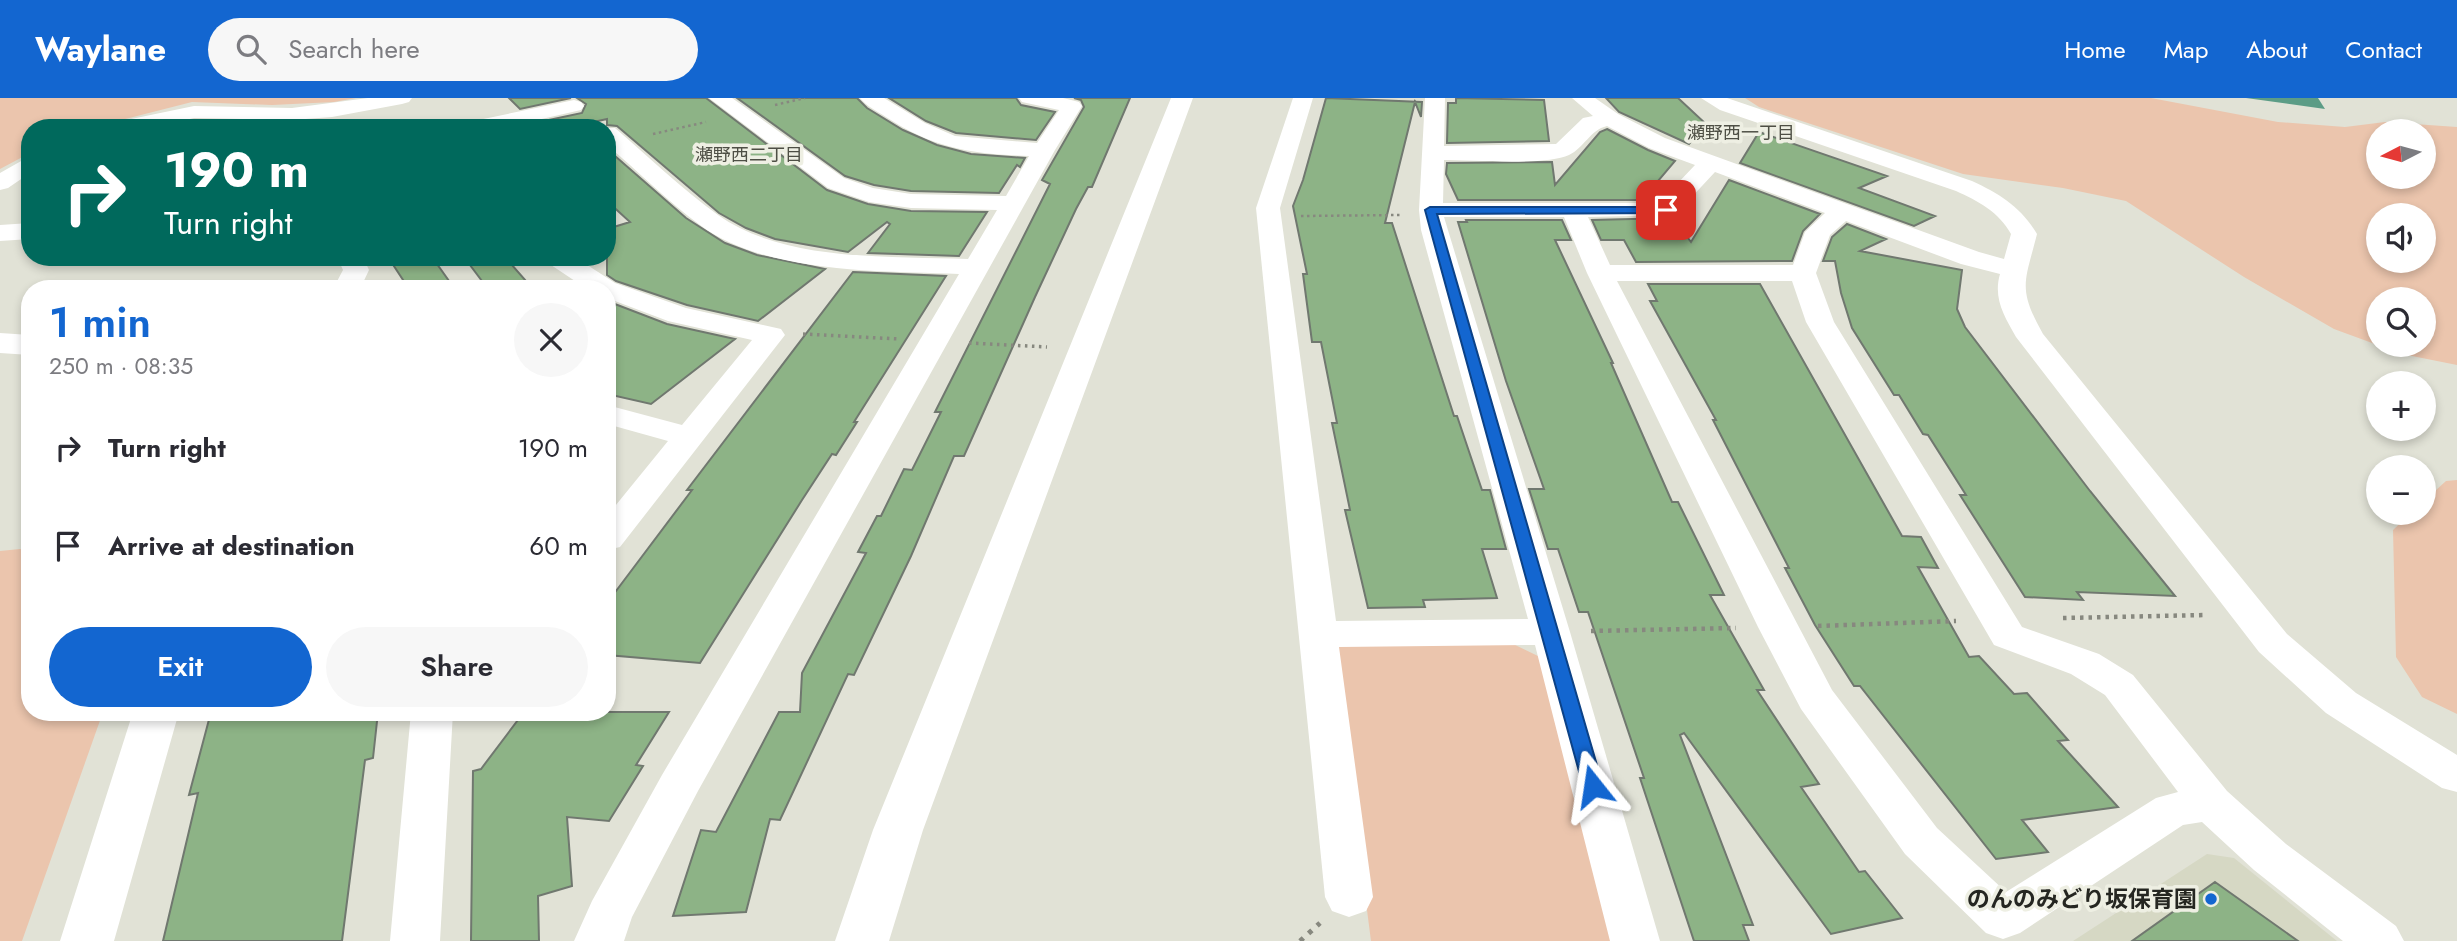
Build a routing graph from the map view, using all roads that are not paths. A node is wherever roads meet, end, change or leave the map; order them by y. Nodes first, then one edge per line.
1 (402, 98) edge
2 (719, 98) edge
3 (870, 98) edge
4 (1029, 98) edge
5 (1182, 98) edge
6 (1303, 98) edge
7 (1436, 98) edge
8 (1582, 98) edge
9 (1712, 98) edge
10 (569, 102) edge
11 (1075, 102) edge
12 (162, 119) edge
13 (506, 119) edge
14 (588, 119) edge
15 (1610, 119) junction
16 (616, 143) edge
17 (1044, 150) junction
18 (1433, 153) junction
19 (1714, 163) junction
20 (1014, 203) junction
21 (1573, 210) junction
22 (1843, 211) junction
23 (1431, 213) junction
24 (21, 232) edge
25 (0, 233) edge
26 (571, 266) edge
27 (978, 267) junction
28 (2015, 270) junction
29 (1601, 273) junction
30 (1803, 273) junction
31 (593, 280) edge
32 (616, 292) edge
33 (0, 343) edge
34 (21, 344) edge
35 (616, 416) edge
36 (690, 437) junction
37 (616, 528) edge
38 (1551, 632) junction
39 (1317, 634) junction
40 (153, 721) edge
41 (438, 721) edge
42 (2457, 776) edge
43 (2211, 803) junction
44 (1349, 897) dead end
45 (87, 941) edge
46 (415, 941) edge
47 (599, 941) edge
48 (862, 941) edge
49 (1635, 941) edge
50 (2379, 941) edge

1 - 12 street
2 - 20 street
3 - 17 street
4 - 11 street
5 - 48 street
6 - 39 street
7 - 18 street
8 - 15 street
9 - 28 street
10 - 13 street
10 - 14 street
11 - 17 street
15 - 18 street
15 - 19 street
16 - 27 street
17 - 20 street
18 - 23 street
19 - 21 street
19 - 22 street
20 - 27 street
21 - 23 street
21 - 29 street
22 - 28 street
22 - 30 street
23 - 38 street
24 - 25 street
26 - 31 street
27 - 47 street
28 - 42 street
29 - 30 street
29 - 43 street
30 - 43 street
32 - 36 street
33 - 34 street
35 - 36 street
36 - 37 street
38 - 39 street
38 - 49 street
39 - 44 street
40 - 45 street
41 - 46 street
43 - 50 street

